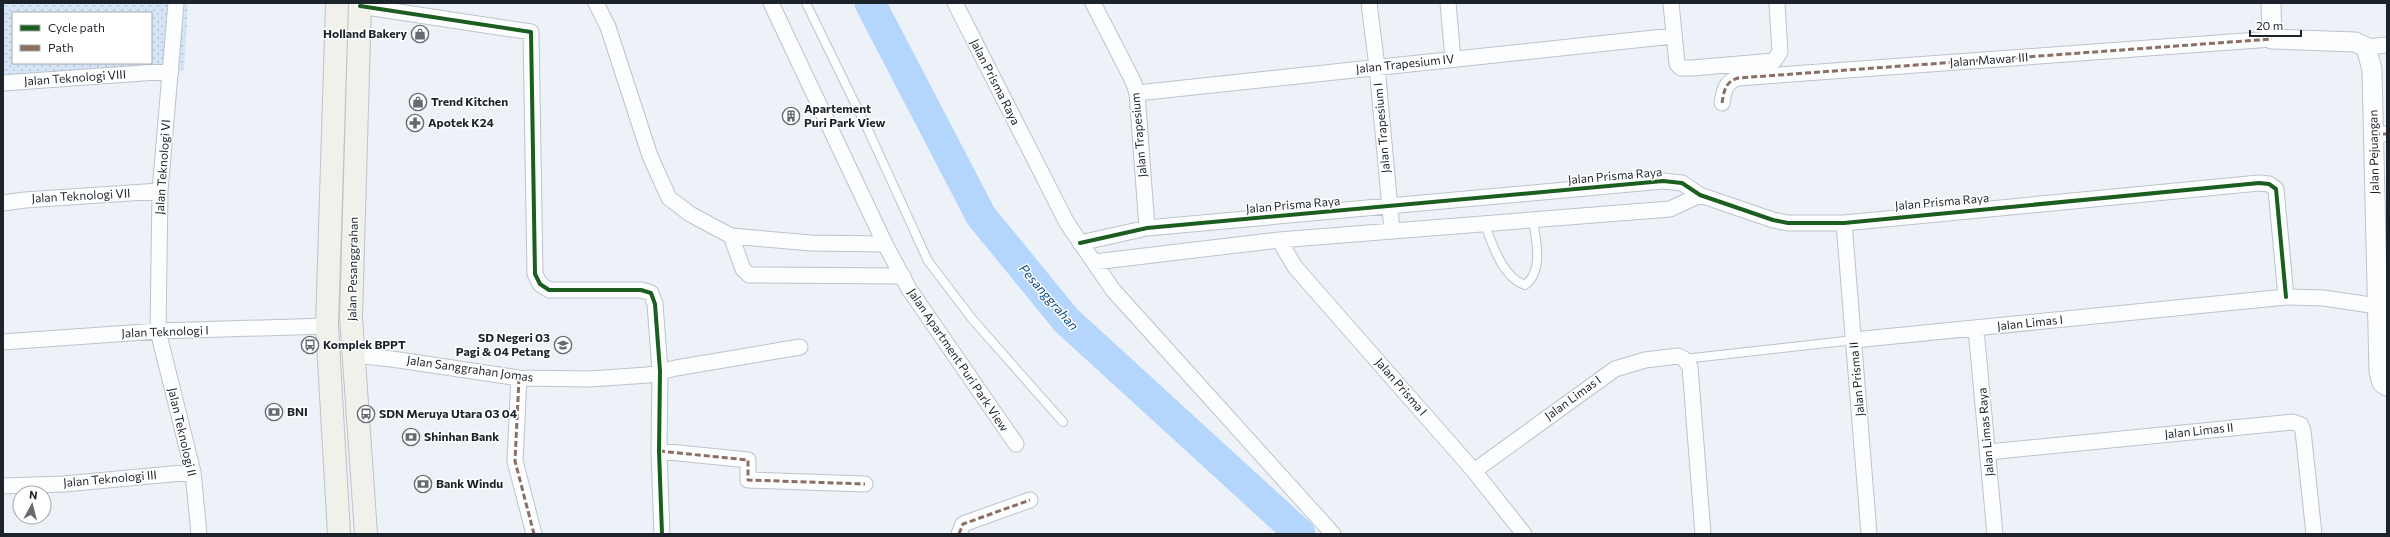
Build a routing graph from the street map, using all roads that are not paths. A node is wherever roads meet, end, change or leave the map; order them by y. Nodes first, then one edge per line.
1 (176, 3) edge
2 (336, 3) edge
3 (596, 3) edge
4 (771, 3) edge
5 (806, 3) edge
6 (955, 3) edge
7 (1094, 3) edge
8 (1369, 3) edge
9 (1448, 3) edge
10 (1671, 3) edge
11 (1777, 3) edge
12 (2271, 3) edge
13 (360, 4) edge
14 (1673, 36) junction
15 (2272, 38) junction
16 (2387, 45) edge
17 (2366, 47) junction
18 (1453, 59) junction
19 (1377, 67) junction
20 (171, 71) junction
21 (3, 83) edge
22 (334, 86) junction
23 (358, 88) junction
24 (1137, 93) junction
25 (1722, 102) dead end
26 (332, 110) junction
27 (357, 112) junction
28 (2381, 134) edge
29 (160, 191) junction
30 (1700, 195) junction
31 (3, 203) edge
32 (1389, 206) junction
33 (1533, 220) junction
34 (1844, 223) junction
35 (1486, 225) junction
36 (1147, 228) junction
37 (1392, 230) junction
38 (731, 236) junction
39 (1279, 240) junction
40 (1080, 243) junction
41 (885, 244) junction
42 (1094, 262) junction
43 (903, 276) junction
44 (2286, 297) junction
45 (2377, 306) junction
46 (327, 326) junction
47 (1976, 329) junction
48 (158, 331) junction
49 (1854, 340) junction
50 (3, 342) edge
51 (800, 347) dead end
52 (353, 355) junction
53 (1687, 363) junction
54 (660, 371) junction
55 (520, 378) junction
56 (2387, 386) edge
57 (1063, 422) dead end
58 (1016, 444) dead end
59 (659, 451) junction
60 (1988, 452) junction
61 (1474, 471) junction
62 (193, 472) junction
63 (865, 484) dead end
64 (3, 486) edge
65 (1030, 500) dead end
66 (200, 534) edge
67 (339, 534) edge
68 (366, 534) edge
69 (534, 534) edge
70 (662, 534) edge
71 (959, 534) edge
72 (1333, 534) edge
73 (1524, 534) edge
74 (1703, 534) edge
75 (1869, 534) edge
76 (1995, 534) edge
77 (2314, 534) edge

1 - 20 street, Jalan Teknologi VI
2 - 22 main road, Jalan Pesanggrahan
3 - 38 street
4 - 41 street, Jalan Apartment Puri Park View
5 - 57 lane
6 - 40 street, Jalan Prisma Raya
7 - 24 street, Jalan Trapesium
8 - 19 street, Jalan Trapesium I
9 - 18 street
10 - 14 street
11 - 14 street
12 - 15 street
13 - 23 main road, Jalan Pesanggrahan
13 - 54 street
14 - 18 street, Jalan Trapesium IV
15 - 17 street
15 - 25 street, Jalan Mawar III
16 - 17 street
17 - 28 street, Jalan Pejuangan
18 - 19 street, Jalan Trapesium IV
19 - 24 street, Jalan Trapesium IV
19 - 32 street, Jalan Trapesium I
20 - 21 street, Jalan Teknologi VIII
20 - 29 street, Jalan Teknologi VI
22 - 23 main road
22 - 26 main road, Jalan Pesanggrahan
23 - 27 main road, Jalan Pesanggrahan
24 - 36 street, Jalan Trapesium
26 - 27 main road
26 - 46 main road, Jalan Pesanggrahan
27 - 52 main road, Jalan Pesanggrahan
28 - 45 street, Jalan Pejuangan
29 - 31 street, Jalan Teknologi VII
29 - 48 street, Jalan Teknologi VI
30 - 32 street, Jalan Prisma Raya
30 - 33 street
30 - 34 street, Jalan Prisma Raya
32 - 36 street, Jalan Prisma Raya
32 - 37 street, Jalan Trapesium I
33 - 35 street
33 - 35 lane
34 - 44 street, Jalan Prisma Raya
34 - 49 street, Jalan Prisma II
35 - 37 street
36 - 40 street, Jalan Prisma Raya
37 - 39 street
38 - 41 street
38 - 43 street, Jalan Apartment Puri Park View
39 - 42 street
39 - 61 street, Jalan Prisma I
40 - 42 street
41 - 43 street, Jalan Apartment Puri Park View
42 - 72 street
43 - 58 street, Jalan Apartment Puri Park View
44 - 45 street, Jalan Limas I
44 - 47 street, Jalan Limas I
45 - 56 street, Jalan Pejuangan
46 - 48 street, Jalan Teknologi I
46 - 67 main road, Jalan Pesanggrahan
47 - 49 street, Jalan Limas I
47 - 60 street, Jalan Limas Raya
48 - 50 street, Jalan Teknologi I
48 - 62 street, Jalan Teknologi II
49 - 53 lane, Jalan Limas I
49 - 75 street, Jalan Prisma II
51 - 54 street, Jalan Sanggrahan Jomas
52 - 55 street, Jalan Sanggrahan Jomas
52 - 68 main road, Jalan Pesanggrahan
53 - 61 street, Jalan Limas I
53 - 74 street
54 - 55 street, Jalan Sanggrahan Jomas
54 - 59 street
55 - 69 street
59 - 63 street
59 - 70 street
60 - 76 street, Jalan Limas Raya
60 - 77 street, Jalan Limas II
61 - 73 street, Jalan Prisma I
62 - 64 street, Jalan Teknologi III
62 - 66 street, Jalan Teknologi II
65 - 71 street

